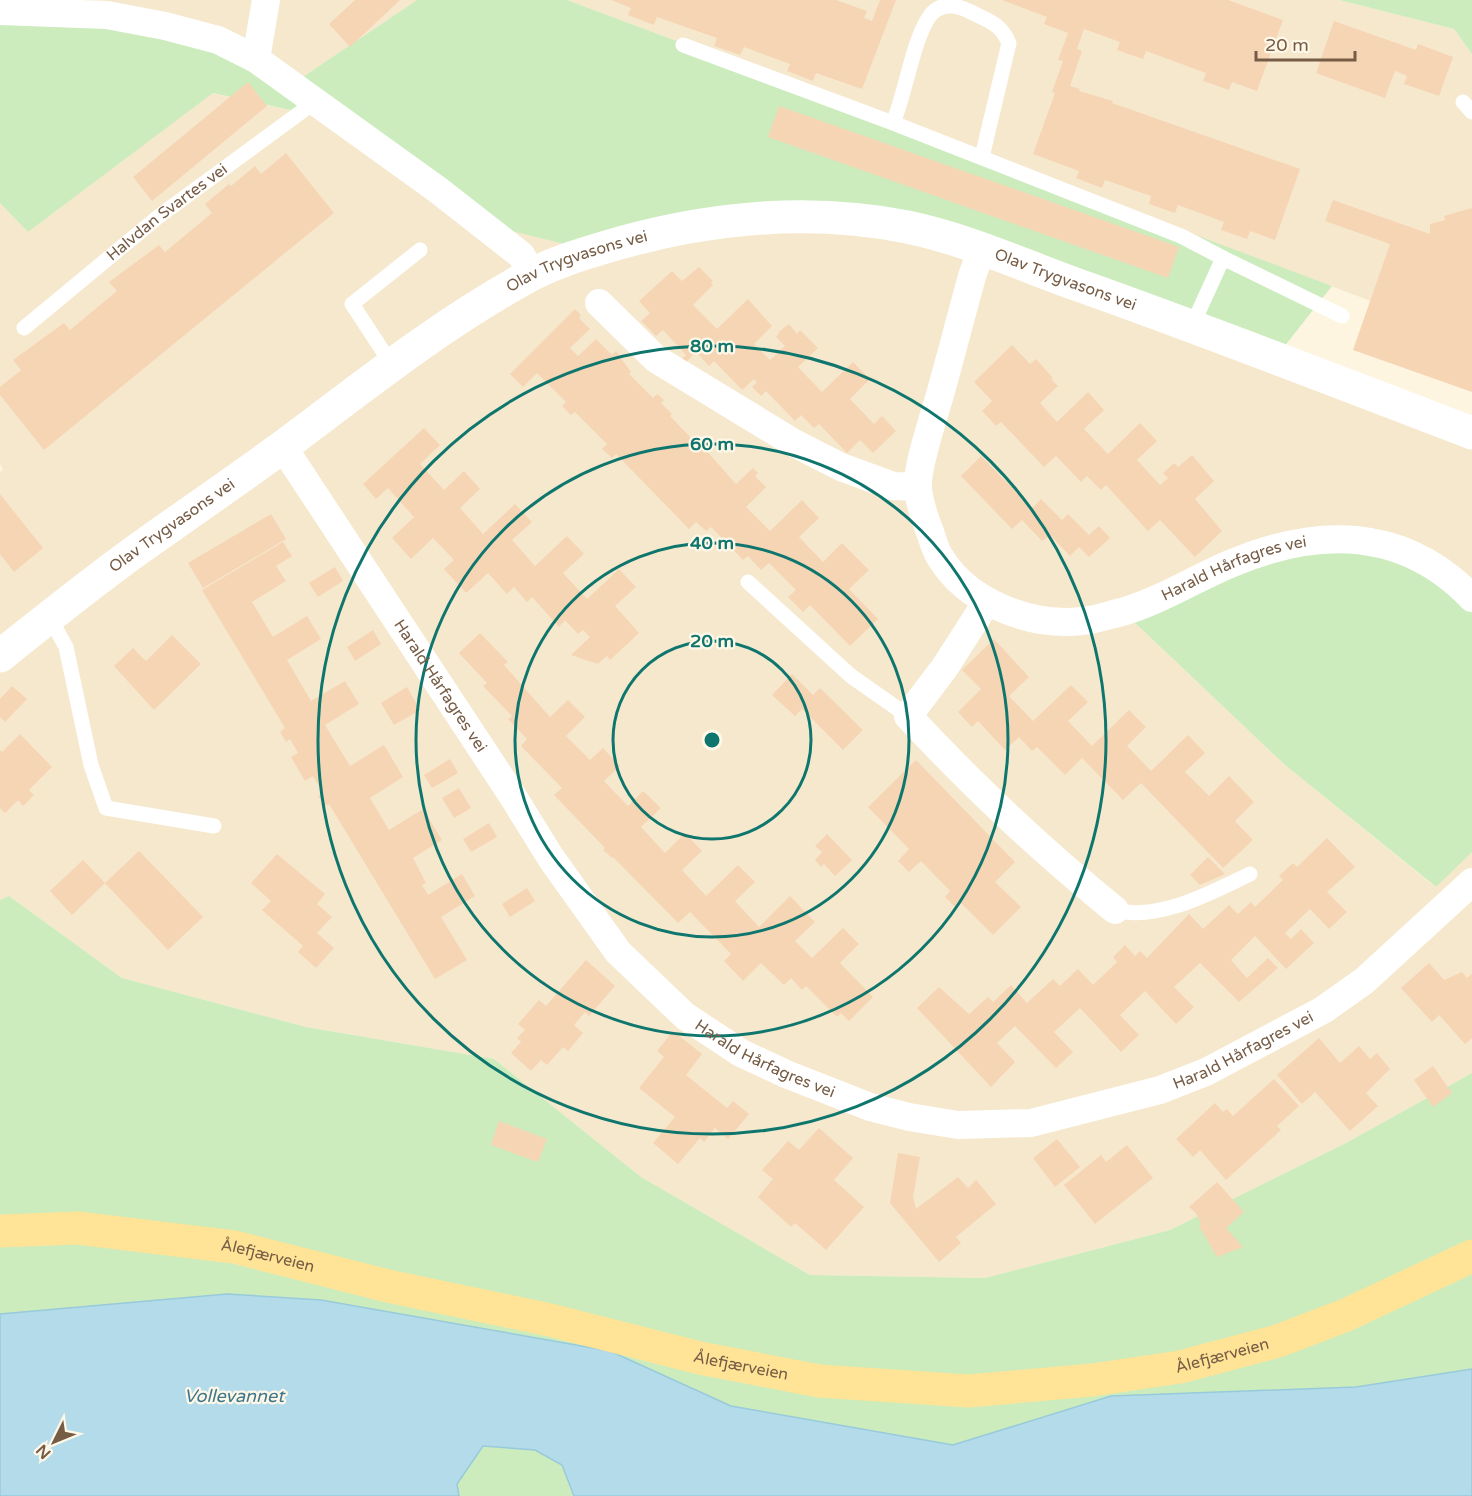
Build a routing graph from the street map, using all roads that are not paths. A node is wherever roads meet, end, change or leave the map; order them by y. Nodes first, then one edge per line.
1 (266, 0) edge
2 (0, 11) edge
3 (683, 45) dead end
4 (256, 59) junction
5 (316, 101) junction
6 (893, 123) junction
7 (982, 157) junction
8 (420, 250) dead end
9 (982, 250) junction
10 (1223, 258) junction
11 (532, 274) junction
12 (600, 303) dead end
13 (1342, 316) dead end
14 (1192, 326) junction
15 (24, 328) dead end
16 (392, 365) junction
17 (1472, 434) edge
18 (283, 447) junction
19 (918, 487) junction
20 (748, 582) dead end
21 (1472, 598) edge
22 (986, 603) junction
23 (50, 618) junction
24 (0, 656) edge
25 (908, 716) junction
26 (214, 826) dead end
27 (1250, 874) dead end
28 (1472, 882) edge
29 (1115, 910) joint
30 (0, 1232) edge
31 (1472, 1256) edge

1 - 4 street
2 - 4 street
3 - 6 lane
4 - 5 street
5 - 11 street
5 - 15 lane, Halvdan Svartes vei
6 - 7 lane
6 - 7 lane
7 - 10 lane
8 - 16 lane
9 - 11 street, Olav Trygvasons vei
9 - 14 street, Olav Trygvasons vei
9 - 19 street, Harald Hårfagres vei
10 - 13 lane
10 - 14 lane
11 - 16 street, Olav Trygvasons vei
12 - 19 street
14 - 17 street, Olav Trygvasons vei
16 - 18 street, Olav Trygvasons vei
18 - 23 street, Olav Trygvasons vei
18 - 28 street, Harald Hårfagres vei
19 - 22 street, Harald Hårfagres vei
20 - 25 lane
21 - 22 street, Harald Hårfagres vei
22 - 25 street
23 - 24 street, Olav Trygvasons vei
23 - 26 lane
25 - 29 street
27 - 29 lane
30 - 31 main road, Ålefjærveien

